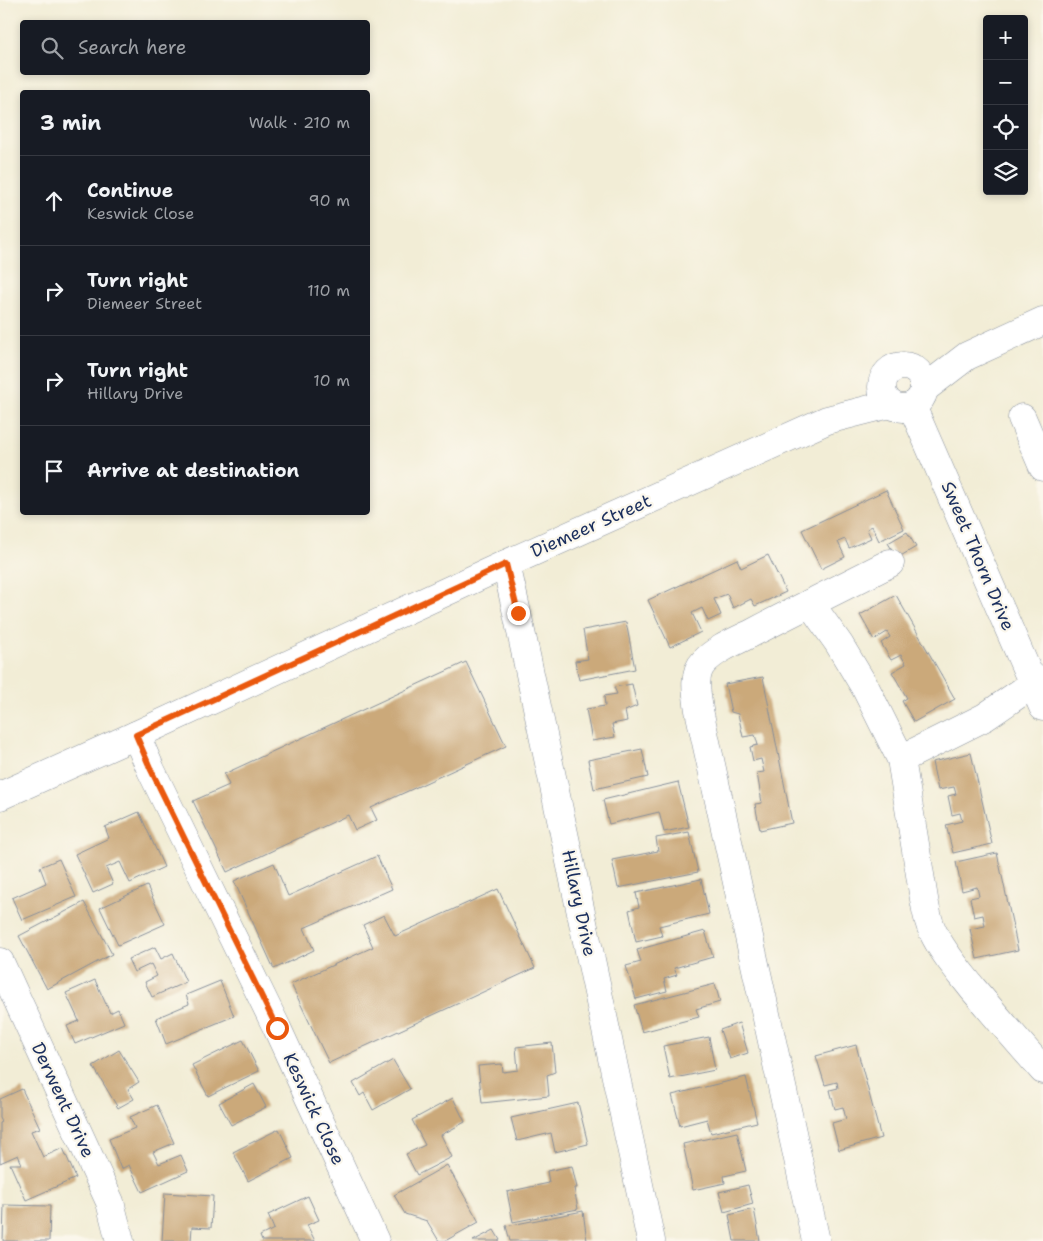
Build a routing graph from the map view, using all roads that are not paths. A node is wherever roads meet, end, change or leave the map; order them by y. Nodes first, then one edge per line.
1 (1043, 321) edge
2 (904, 390) junction
3 (1022, 418) dead end
4 (1042, 459) edge
5 (506, 564) junction
6 (890, 564) dead end
7 (810, 603) junction
8 (1040, 690) edge
9 (1043, 715) edge
10 (986, 717) junction
11 (136, 735) junction
12 (900, 759) junction
13 (0, 796) edge
14 (0, 962) edge
15 (1043, 1070) edge
16 (120, 1241) edge
17 (375, 1241) edge
18 (651, 1241) edge
19 (816, 1241) edge

1 - 2 street, Diemeer Street
2 - 5 street, Diemeer Street
2 - 8 street, Sweet Thorn Drive
3 - 4 street
5 - 11 street, Diemeer Street
5 - 18 street, Hillary Drive
6 - 7 street
7 - 12 street
7 - 19 street
8 - 10 street
9 - 10 street
10 - 12 street
11 - 13 street, Diemeer Street
11 - 17 street, Keswick Close
12 - 15 street
14 - 16 street, Derwent Drive

